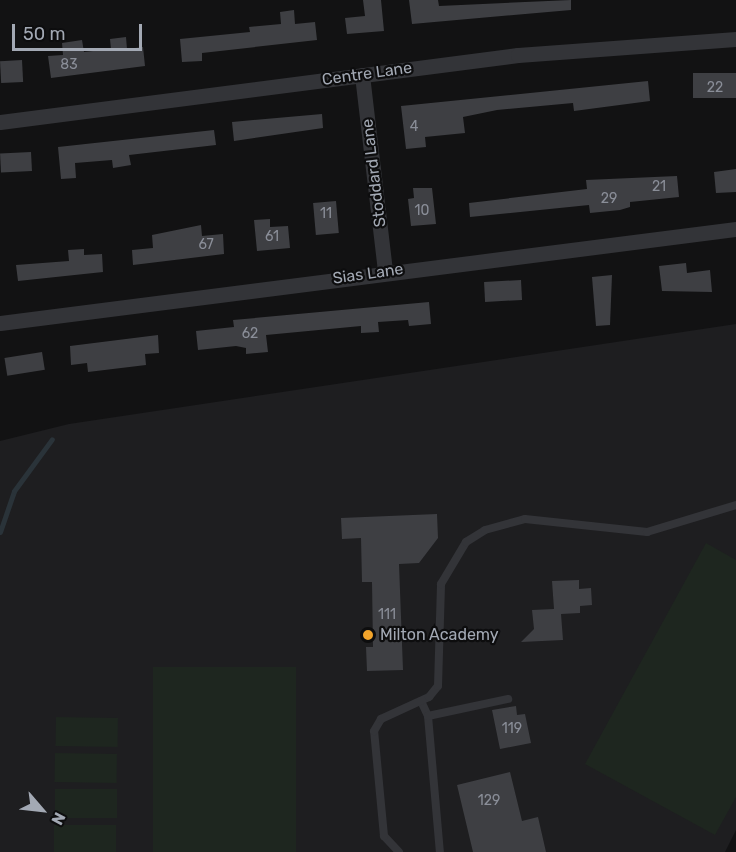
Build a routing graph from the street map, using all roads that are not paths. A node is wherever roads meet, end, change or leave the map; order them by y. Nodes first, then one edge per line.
1 (736, 39) edge
2 (362, 75) junction
3 (0, 122) edge
4 (736, 229) edge
5 (385, 272) junction
6 (0, 323) edge
7 (736, 505) edge
8 (508, 699) dead end
9 (421, 701) junction
10 (428, 716) junction
11 (399, 852) edge
12 (440, 852) edge

1 - 2 street, Centre Lane
2 - 3 street, Centre Lane
2 - 5 street, Stoddard Lane
4 - 5 street, Sias Lane
5 - 6 street, Sias Lane
7 - 9 lane
8 - 10 lane
9 - 10 lane
9 - 11 lane
10 - 12 lane

